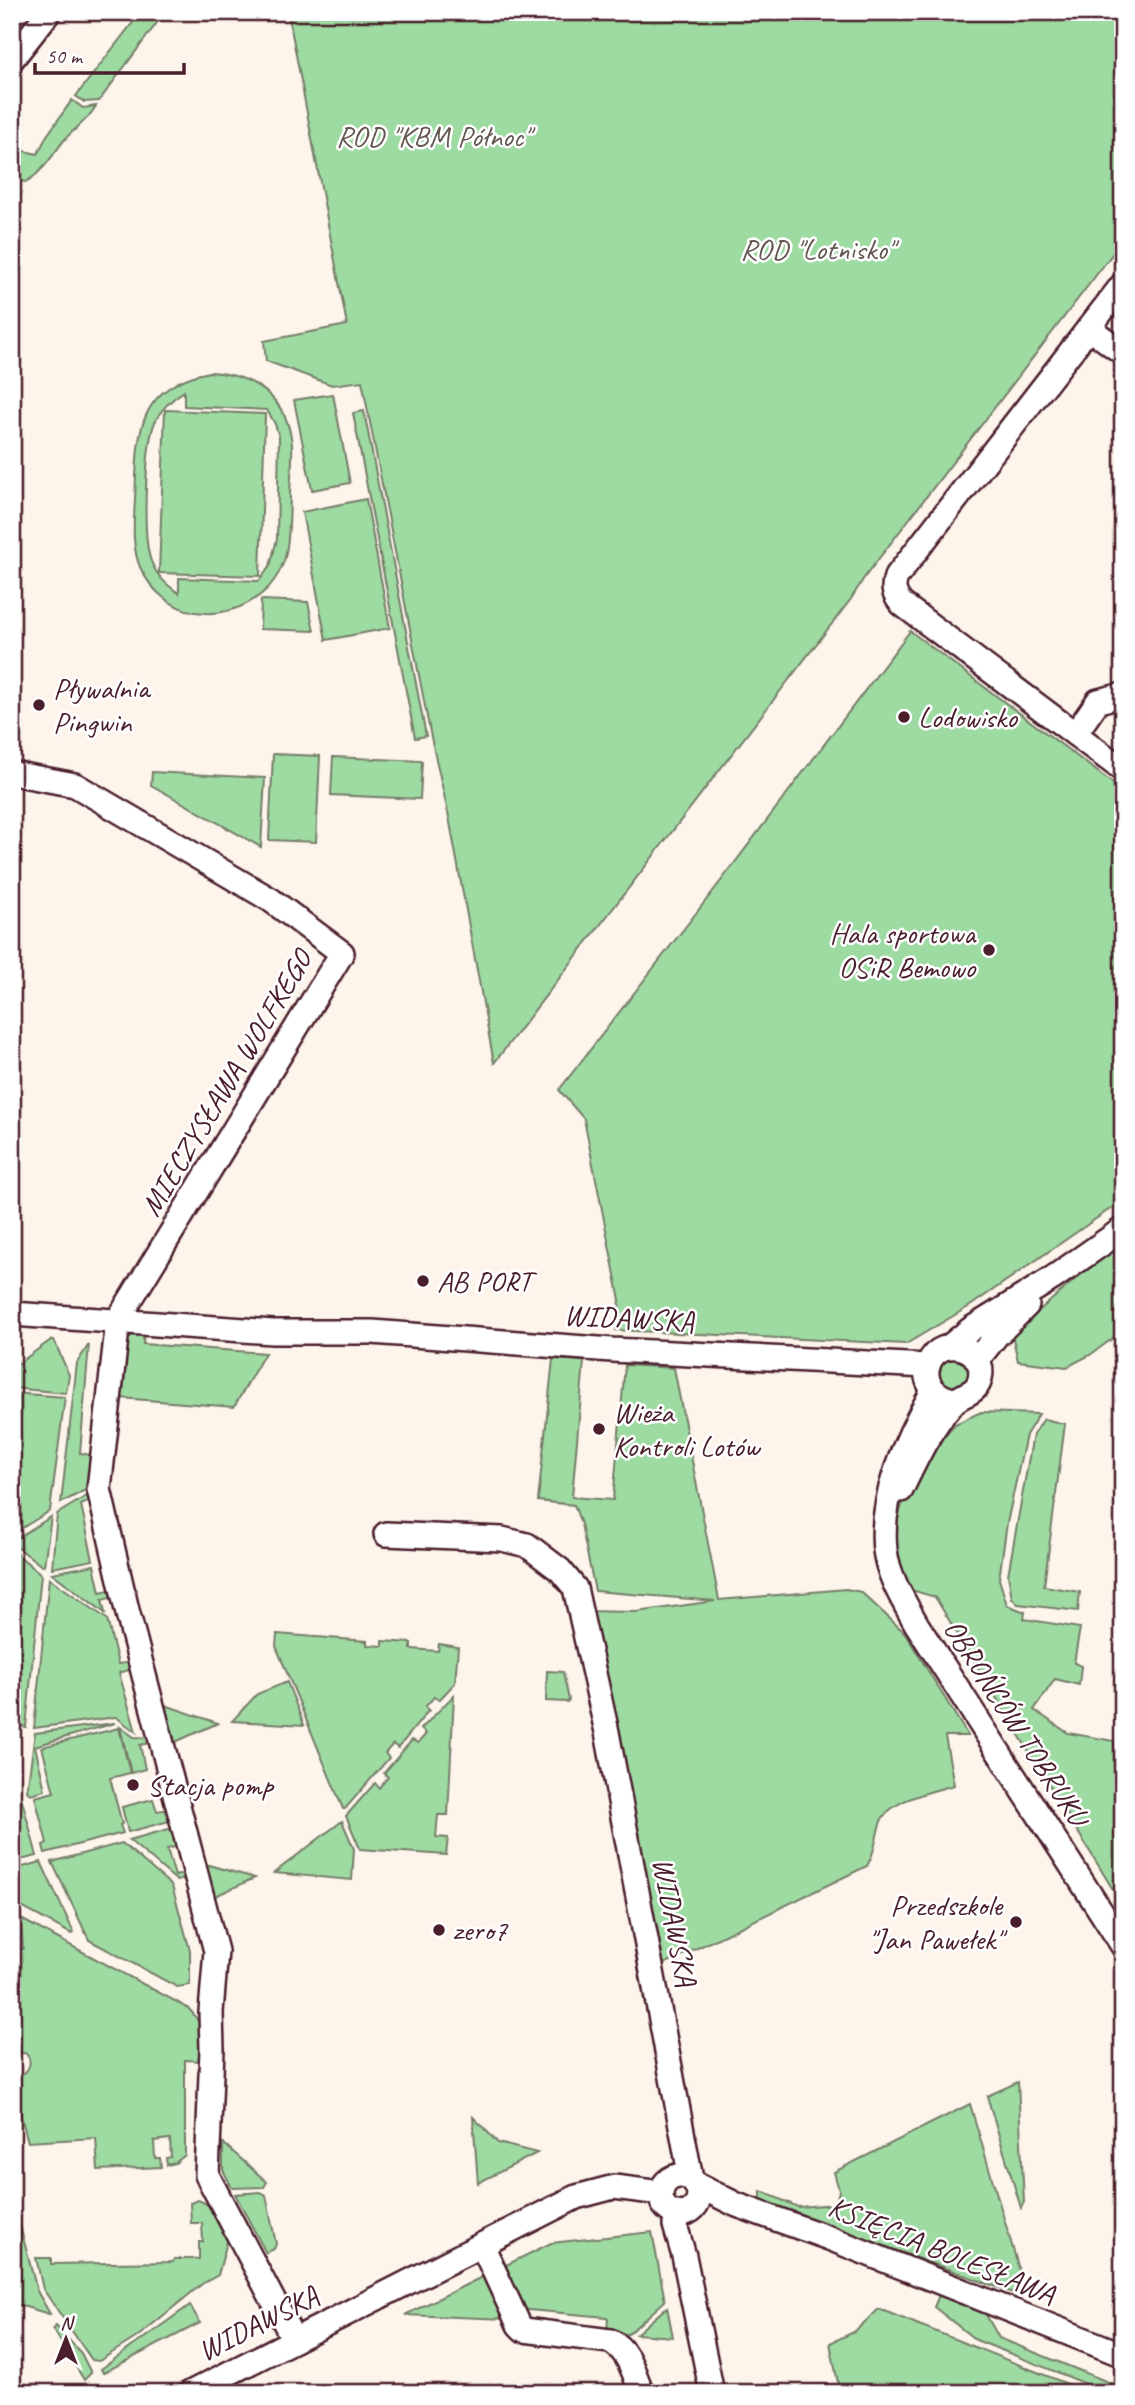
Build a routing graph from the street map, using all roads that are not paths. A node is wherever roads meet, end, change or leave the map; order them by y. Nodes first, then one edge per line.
1 (49, 12) edge
2 (12, 59) edge
3 (1123, 284) edge
4 (1089, 328) junction
5 (1123, 353) edge
6 (1123, 695) edge
7 (1076, 734) junction
8 (1123, 770) edge
9 (12, 773) edge
10 (1123, 1229) edge
11 (1053, 1278) junction
12 (12, 1314) edge
13 (118, 1320) junction
14 (950, 1346) junction
15 (977, 1360) junction
16 (927, 1366) junction
17 (933, 1391) junction
18 (960, 1398) junction
19 (886, 1521) junction
20 (386, 1534) dead end
21 (1123, 1946) edge
22 (679, 2184) junction
23 (737, 2205) junction
24 (684, 2212) junction
25 (482, 2245) junction
26 (294, 2340) junction
27 (1123, 2355) edge
28 (190, 2393) edge
29 (642, 2393) edge
30 (712, 2393) edge

1 - 2 street
3 - 4 street
4 - 5 street
4 - 7 street
6 - 7 street
7 - 8 street
9 - 13 street, MIECZYSŁAWA WOLFKEGO
10 - 11 street
11 - 14 street
11 - 15 street
12 - 13 street
13 - 16 street, WIDAWSKA
13 - 26 street, MIECZYSŁAWA WOLFKEGO
14 - 15 street
14 - 16 street
15 - 18 street
16 - 17 street
17 - 18 street
17 - 19 street, OBROŃCÓW TOBRUKU
18 - 19 street, OBROŃCÓW TOBRUKU
19 - 21 street, OBROŃCÓW TOBRUKU
20 - 22 street, WIDAWSKA
22 - 23 street, KSIĘCIA BOLESŁAWA
22 - 24 street, WIDAWSKA
22 - 24 street, WIDAWSKA
22 - 25 street, WIDAWSKA
23 - 24 street, KSIĘCIA BOLESŁAWA
23 - 27 street, KSIĘCIA BOLESŁAWA
24 - 30 street, WIDAWSKA
25 - 26 street, WIDAWSKA
25 - 29 street
26 - 28 street, WIDAWSKA

